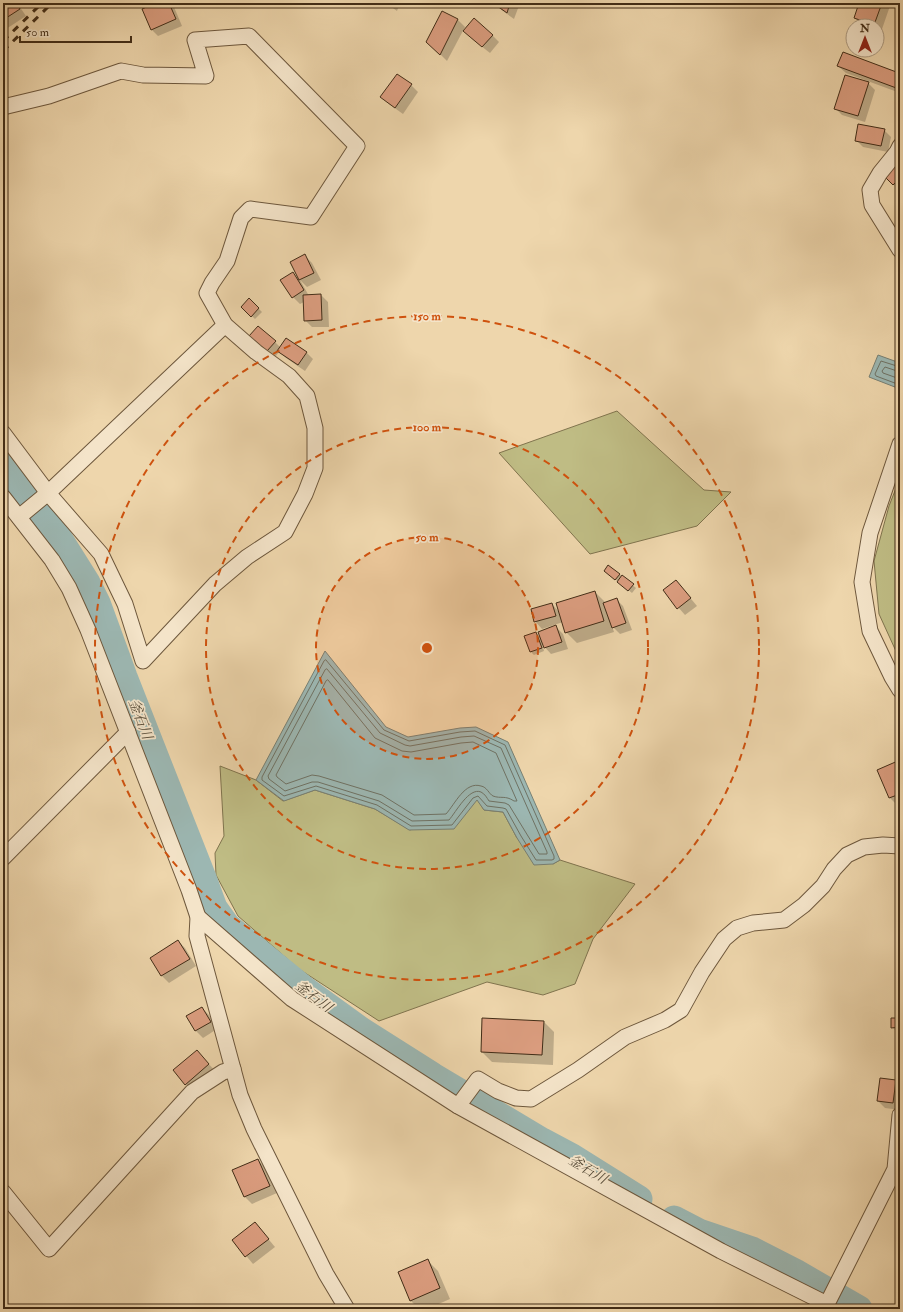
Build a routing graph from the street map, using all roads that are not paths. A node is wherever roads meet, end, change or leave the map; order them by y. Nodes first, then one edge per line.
1 (3, 107) edge
2 (900, 146) edge
3 (900, 250) edge
4 (224, 325) junction
5 (3, 433) edge
6 (900, 444) edge
7 (46, 495) junction
8 (3, 497) edge
9 (23, 514) junction
10 (900, 690) edge
11 (128, 732) junction
12 (900, 846) edge
13 (3, 858) edge
14 (198, 917) junction
15 (233, 1069) junction
16 (458, 1106) junction
17 (900, 1115) edge
18 (3, 1192) edge
19 (826, 1306) edge
20 (347, 1309) edge

1 - 4 street
2 - 3 street
4 - 7 street
4 - 7 street
5 - 7 street
6 - 10 street
7 - 9 street
8 - 9 street
9 - 11 street
11 - 13 street
11 - 14 street
12 - 16 street
14 - 15 street
14 - 16 street
15 - 18 street
15 - 20 street
16 - 19 street
17 - 19 street

